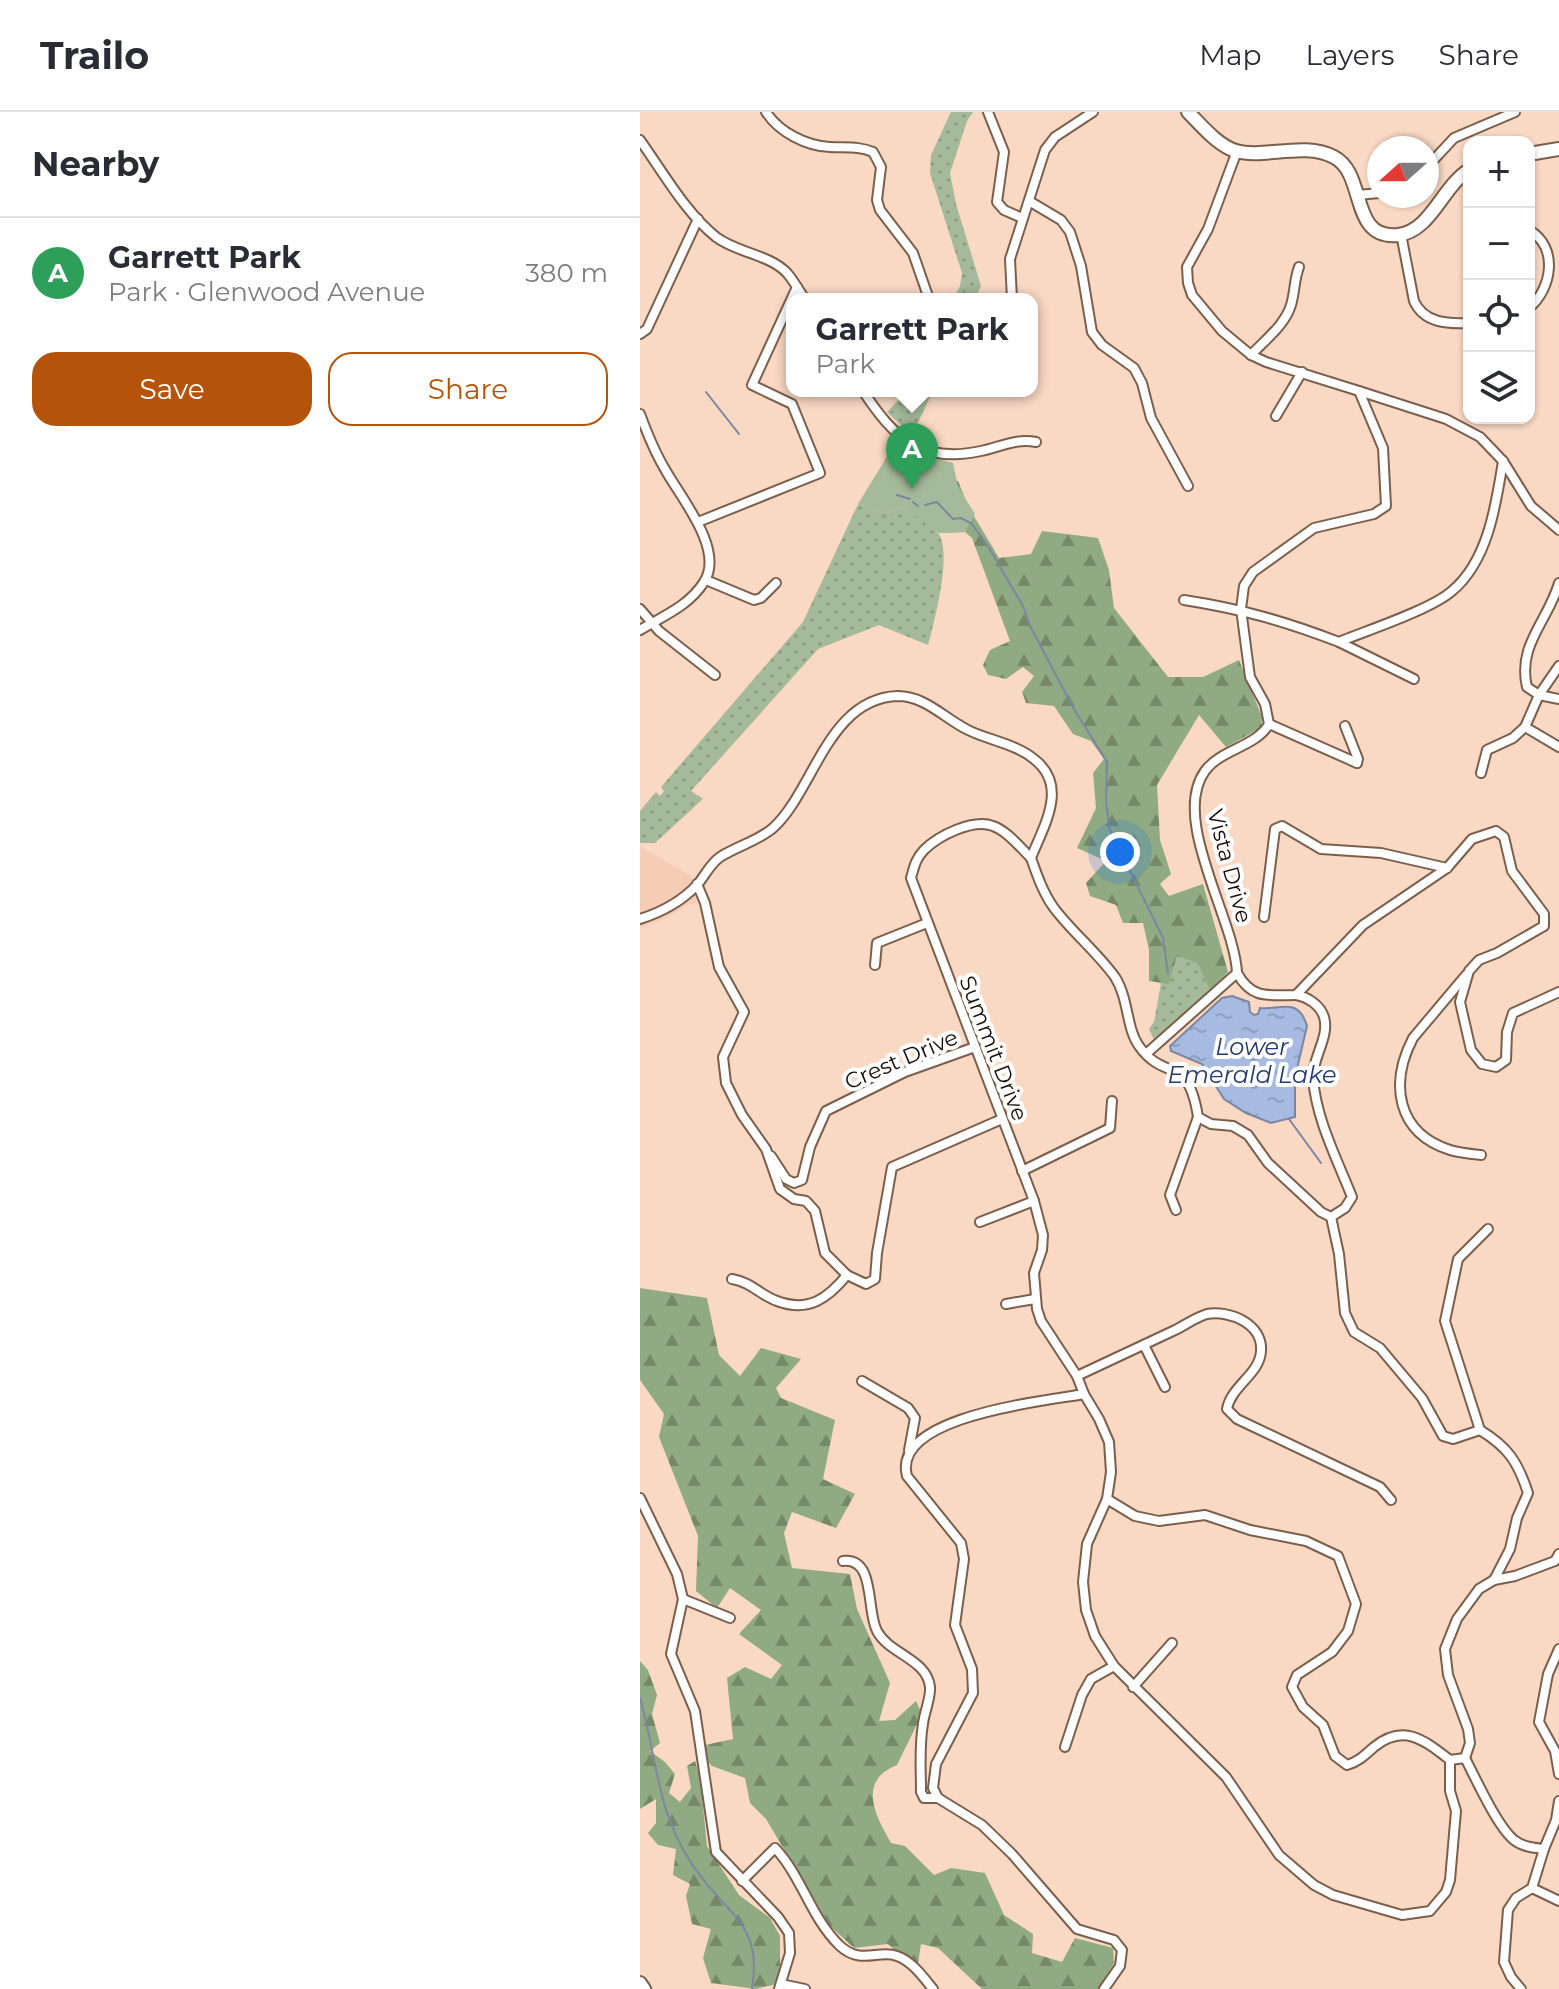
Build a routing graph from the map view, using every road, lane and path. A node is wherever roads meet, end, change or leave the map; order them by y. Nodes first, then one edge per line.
1 (766, 112) edge
2 (988, 112) edge
3 (1093, 112) edge
4 (1188, 112) edge
5 (1515, 112) edge
6 (640, 140) edge
7 (1559, 149) edge
8 (1237, 151) junction
9 (1535, 153) edge
10 (1439, 154) edge
11 (1463, 174) edge
12 (1367, 194) edge
13 (1358, 195) junction
14 (1029, 201) junction
15 (1022, 218) junction
16 (698, 219) junction
17 (1535, 233) edge
18 (1401, 234) junction
19 (1299, 267) dead end
20 (797, 287) junction
21 (794, 293) edge
22 (801, 293) edge
23 (927, 293) edge
24 (1012, 293) edge
25 (1535, 303) edge
26 (786, 311) edge
27 (1463, 323) edge
28 (640, 334) edge
29 (1251, 355) junction
30 (1302, 372) junction
31 (1359, 391) junction
32 (867, 397) edge
33 (640, 414) edge
34 (1276, 416) dead end
35 (1036, 442) dead end
36 (1503, 461) junction
37 (1188, 486) dead end
38 (698, 522) junction
39 (1559, 530) edge
40 (706, 580) junction
41 (776, 583) dead end
42 (1559, 583) edge
43 (1184, 600) dead end
44 (640, 609) edge
45 (1241, 609) junction
46 (652, 623) junction
47 (640, 630) edge
48 (1339, 642) junction
49 (1559, 666) edge
50 (715, 675) dead end
51 (1414, 679) dead end
52 (1539, 695) junction
53 (1559, 699) edge
54 (1269, 724) junction
55 (1345, 726) dead end
56 (1525, 727) junction
57 (1559, 747) edge
58 (1481, 773) dead end
59 (1031, 858) junction
60 (1447, 868) junction
61 (697, 884) junction
62 (1264, 917) dead end
63 (640, 919) edge
64 (927, 923) junction
65 (875, 965) dead end
66 (1469, 971) junction
67 (1237, 973) junction
68 (1559, 992) edge
69 (1296, 995) junction
70 (975, 1047) junction
71 (1146, 1054) junction
72 (1112, 1101) dead end
73 (1198, 1117) junction
74 (1002, 1119) junction
75 (766, 1149) junction
76 (1481, 1155) dead end
77 (1022, 1171) junction
78 (1034, 1201) junction
79 (1176, 1210) dead end
80 (1331, 1217) junction
81 (980, 1222) dead end
82 (1488, 1229) dead end
83 (847, 1275) junction
84 (732, 1279) dead end
85 (1035, 1299) junction
86 (1006, 1304) dead end
87 (1144, 1345) junction
88 (1077, 1376) junction
89 (862, 1381) dead end
90 (1165, 1387) dead end
91 (1084, 1394) junction
92 (1480, 1430) junction
93 (908, 1454) junction
94 (640, 1498) edge
95 (1107, 1499) junction
96 (1391, 1500) dead end
97 (1559, 1554) edge
98 (843, 1561) dead end
99 (1494, 1580) junction
100 (683, 1599) junction
101 (730, 1618) dead end
102 (1172, 1643) dead end
103 (1559, 1649) edge
104 (1114, 1666) junction
105 (1133, 1687) junction
106 (1065, 1747) dead end
107 (1465, 1758) junction
108 (1450, 1760) junction
109 (1559, 1774) edge
110 (938, 1798) junction
111 (1559, 1801) edge
112 (1544, 1849) junction
113 (742, 1881) junction
114 (1532, 1888) junction
115 (1559, 1901) edge
116 (640, 1983) edge
117 (780, 1986) edge
118 (644, 1989) edge
119 (805, 1989) edge
120 (933, 1989) edge
121 (1104, 1989) edge
122 (1521, 1989) edge

1 - 23 street
2 - 15 street
3 - 14 street
4 - 8 street
5 - 10 street
6 - 16 street
7 - 9 street
8 - 13 street
8 - 29 street
11 - 18 street
12 - 13 street
13 - 18 street
14 - 15 street
14 - 37 street
15 - 24 street
16 - 20 street
16 - 28 street
17 - 25 street
18 - 27 street
19 - 29 street
20 - 21 street
20 - 22 street
26 - 38 street
29 - 30 street
30 - 31 street
30 - 34 street
31 - 36 street
31 - 45 street
32 - 35 street
33 - 38 street
36 - 39 street
36 - 48 street
38 - 40 street
40 - 41 street
40 - 46 street
42 - 52 street
43 - 45 street
44 - 46 street
45 - 48 street
45 - 54 street
46 - 47 street
46 - 50 street
48 - 51 street
49 - 52 street
52 - 53 street
52 - 56 street
54 - 55 street
54 - 67 street, Vista Drive
56 - 57 street
56 - 58 street
59 - 61 street
59 - 64 street, Summit Drive
59 - 71 street
60 - 62 street
60 - 66 street
60 - 69 street
61 - 63 street
61 - 75 street
64 - 65 street
64 - 70 street, Summit Drive
66 - 68 street
66 - 76 street
67 - 69 street
67 - 71 street
69 - 80 street
70 - 74 street, Summit Drive
70 - 75 street, Crest Drive
71 - 73 street
72 - 77 street
73 - 79 street
73 - 80 street
74 - 77 street, Summit Drive
74 - 83 street
75 - 83 street
77 - 78 street, Summit Drive
78 - 81 street
78 - 85 street, Summit Drive
80 - 92 street
82 - 92 street
83 - 84 street
85 - 86 street
85 - 88 street, Summit Drive
87 - 88 street
87 - 90 street
87 - 96 street
88 - 91 street, Summit Drive
89 - 93 street
91 - 93 street
91 - 95 street, Summit Drive
92 - 99 street
93 - 110 street
94 - 100 street
95 - 104 street, Summit Drive
95 - 108 street
97 - 99 street
98 - 110 street
99 - 107 street
100 - 101 street
100 - 113 street
102 - 105 street
103 - 109 street
104 - 105 street, Summit Drive
104 - 106 street
105 - 108 street, Summit Drive
107 - 108 street
107 - 112 street
110 - 121 street
111 - 112 street
112 - 114 street
113 - 117 street
113 - 120 street
114 - 115 street
114 - 122 street
116 - 118 street
117 - 119 street

